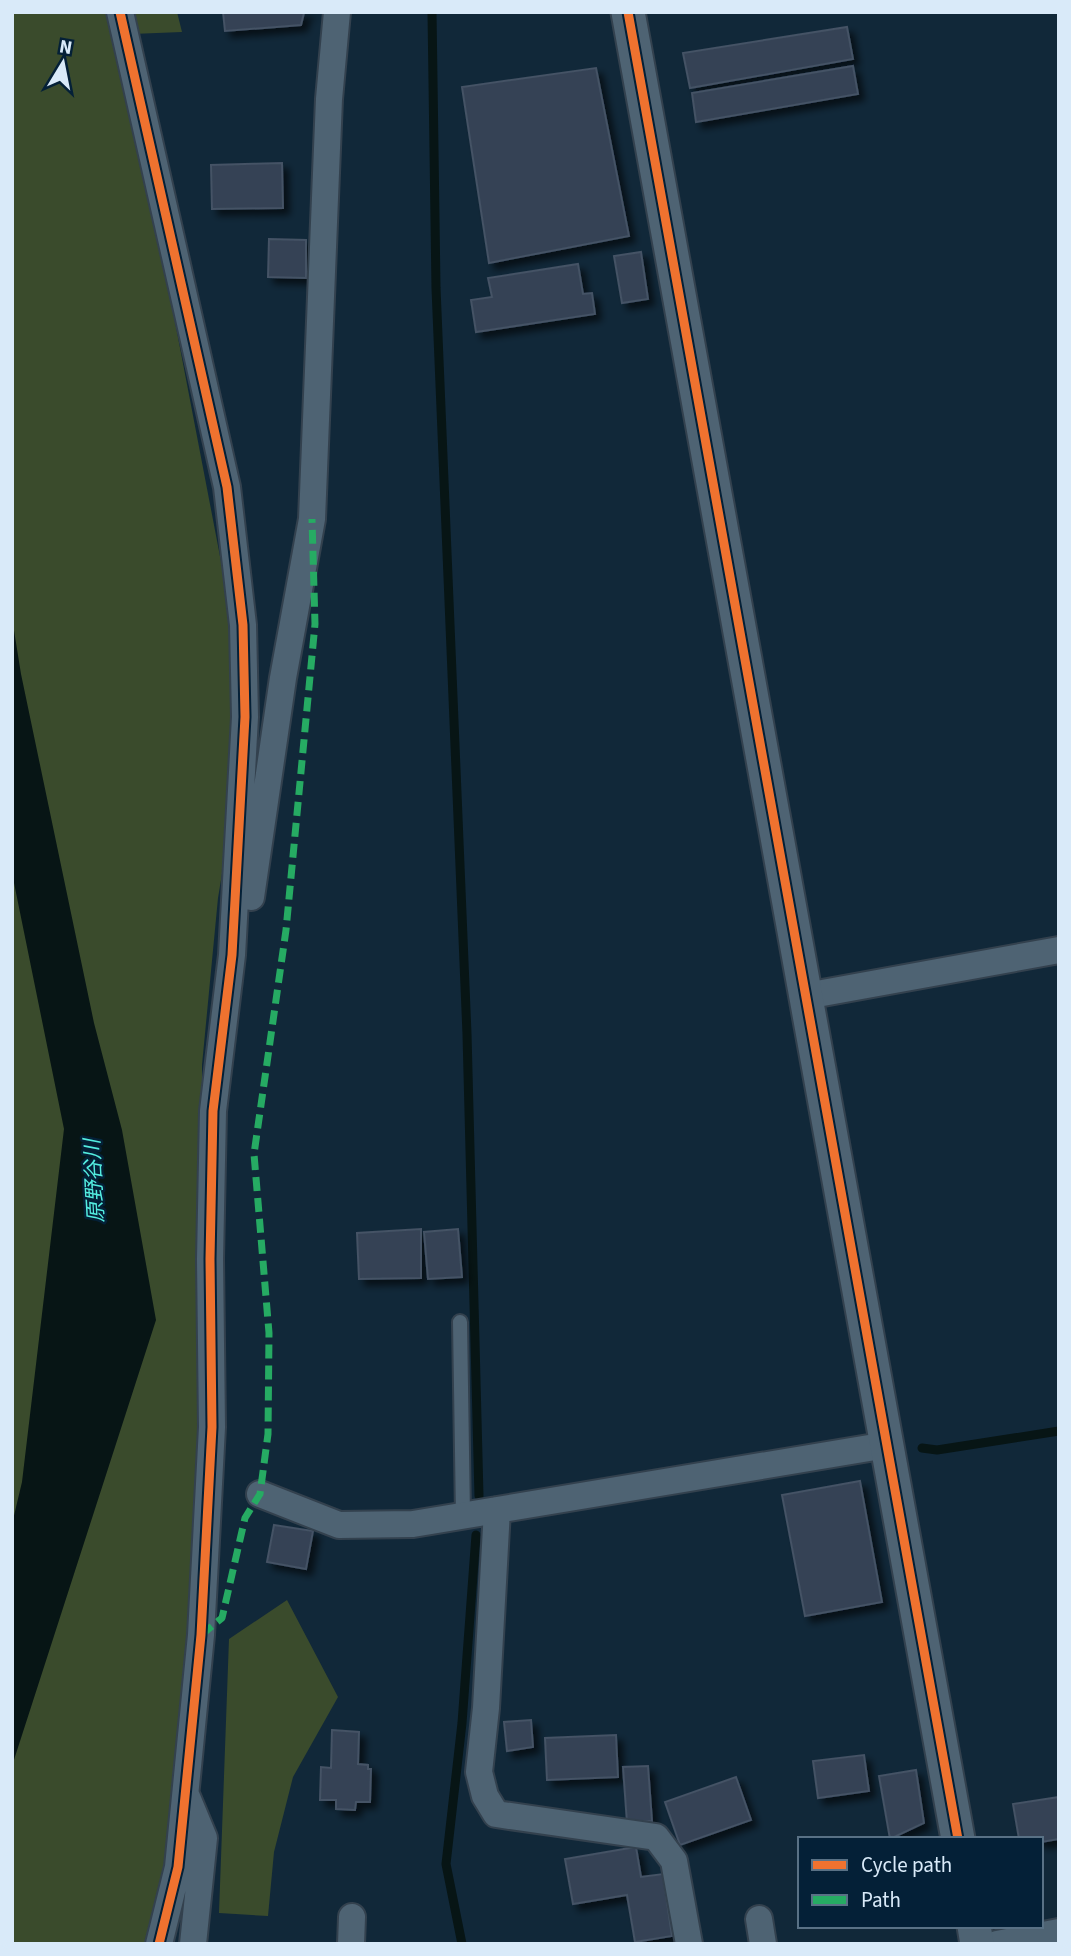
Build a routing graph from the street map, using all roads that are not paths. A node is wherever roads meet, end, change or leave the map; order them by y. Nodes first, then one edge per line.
1 (120, 12) edge
2 (337, 12) edge
3 (628, 12) edge
4 (1059, 950) edge
5 (806, 996) junction
6 (227, 997) junction
7 (460, 1322) dead end
8 (887, 1445) junction
9 (260, 1494) dead end
10 (497, 1510) junction
11 (463, 1516) junction
12 (186, 1792) junction
13 (958, 1837) edge
14 (352, 1917) dead end
15 (1059, 1932) edge
16 (159, 1944) edge
17 (193, 1944) edge
18 (351, 1944) edge
19 (689, 1944) edge
20 (997, 1944) edge

1 - 6 street
2 - 6 street
3 - 5 street
4 - 5 street
5 - 8 street
6 - 12 street
7 - 11 lane
8 - 10 street
8 - 13 street
9 - 11 street
10 - 11 street
10 - 19 street
12 - 16 street
12 - 17 street
14 - 18 street
15 - 20 street

